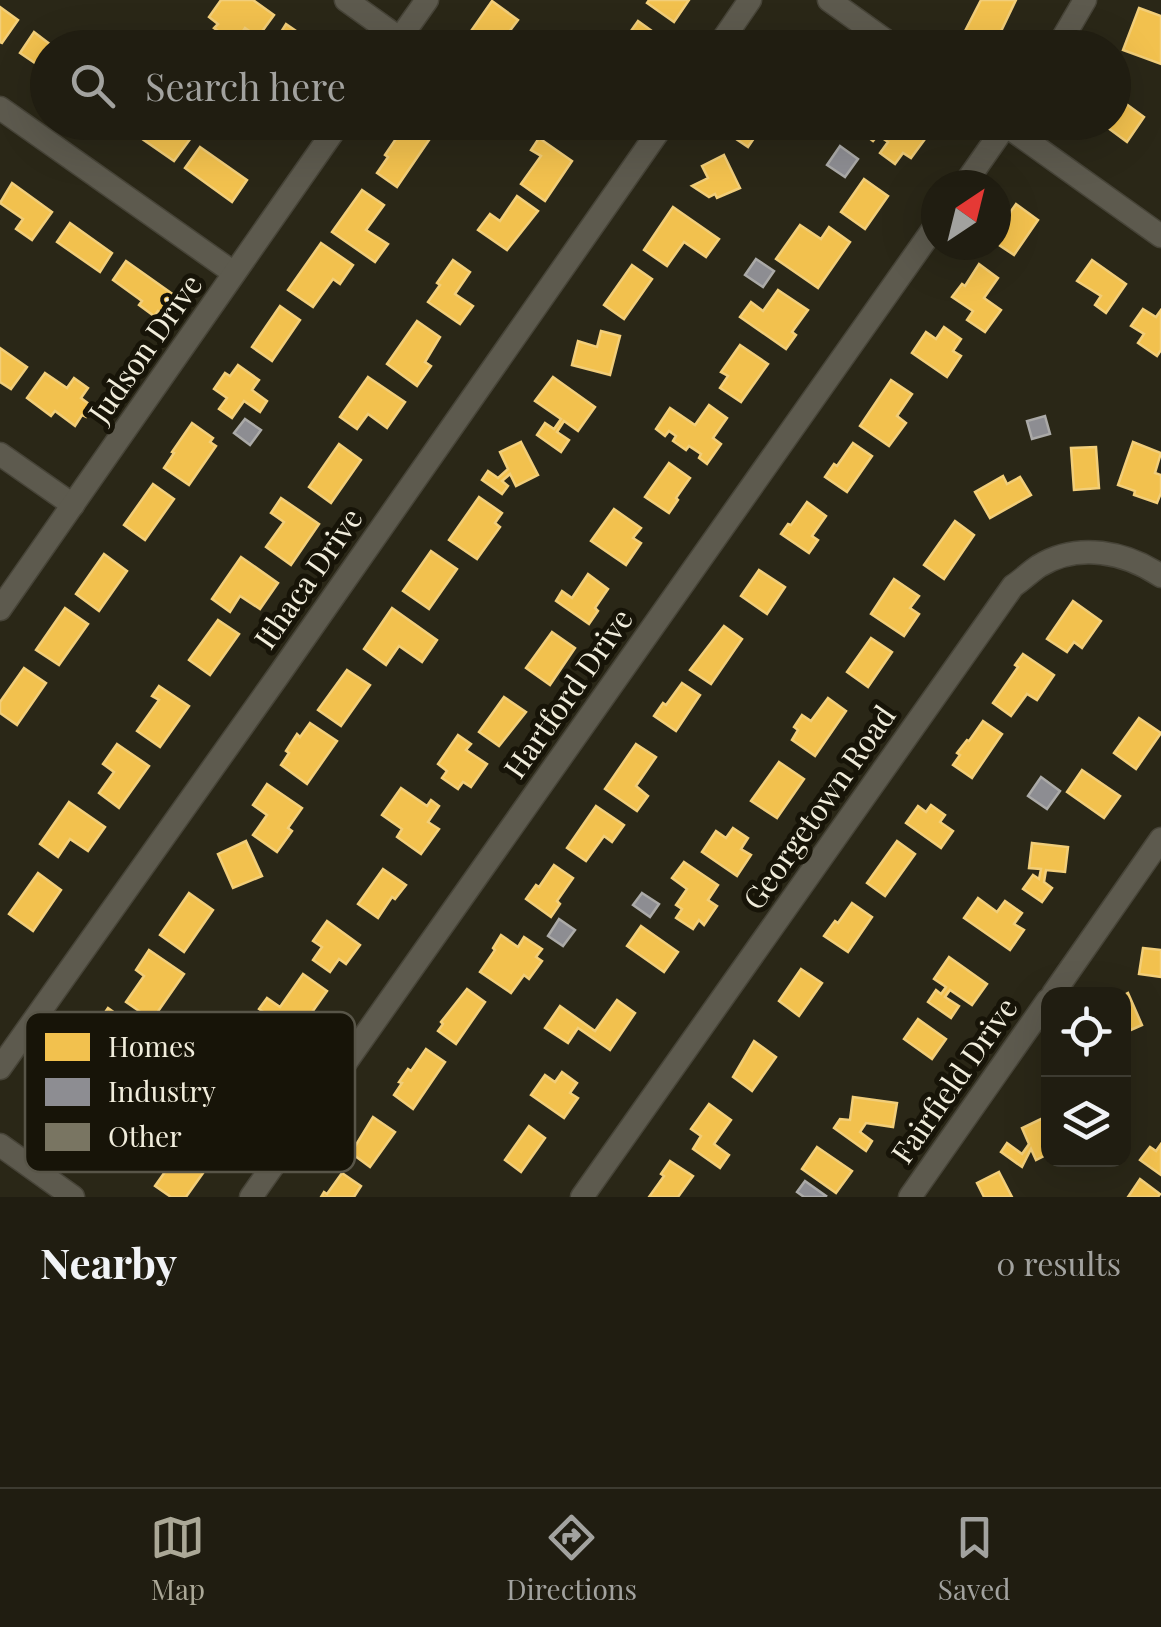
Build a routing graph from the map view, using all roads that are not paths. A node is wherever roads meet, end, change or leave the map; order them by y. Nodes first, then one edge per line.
1 (346, 0) edge
2 (427, 0) edge
3 (750, 0) edge
4 (829, 0) edge
5 (1084, 0) edge
6 (381, 30) edge
7 (405, 30) edge
8 (729, 30) edge
9 (871, 30) edge
10 (1067, 30) edge
11 (0, 108) edge
12 (30, 129) edge
13 (45, 140) edge
14 (327, 140) edge
15 (652, 140) edge
16 (994, 140) edge
17 (1027, 140) edge
18 (974, 170) edge
19 (1161, 236) edge
20 (921, 246) edge
21 (234, 274) junction
22 (0, 454) edge
23 (73, 506) junction
24 (1161, 576) edge
25 (0, 609) edge
26 (1161, 839) edge
27 (1057, 987) edge
28 (1041, 1010) edge
29 (40, 1012) edge
30 (25, 1033) edge
31 (355, 1048) edge
32 (0, 1068) edge
33 (0, 1145) edge
34 (25, 1163) edge
35 (38, 1172) edge
36 (268, 1172) edge
37 (74, 1197) edge
38 (250, 1197) edge
39 (582, 1197) edge
40 (910, 1197) edge

1 - 6 street
2 - 7 street
3 - 8 street
4 - 9 street
5 - 10 street
11 - 12 street
13 - 21 street
14 - 21 street, Judson Drive
15 - 29 street, Ithaca Drive
16 - 18 street
17 - 19 street
20 - 31 street, Hartford Drive
21 - 23 street, Judson Drive
22 - 23 street
23 - 25 street, Judson Drive
24 - 39 street, Georgetown Road
26 - 27 street, Fairfield Drive
28 - 40 street, Fairfield Drive
30 - 32 street, Ithaca Drive
33 - 34 street
35 - 37 street
36 - 38 street, Hartford Drive

